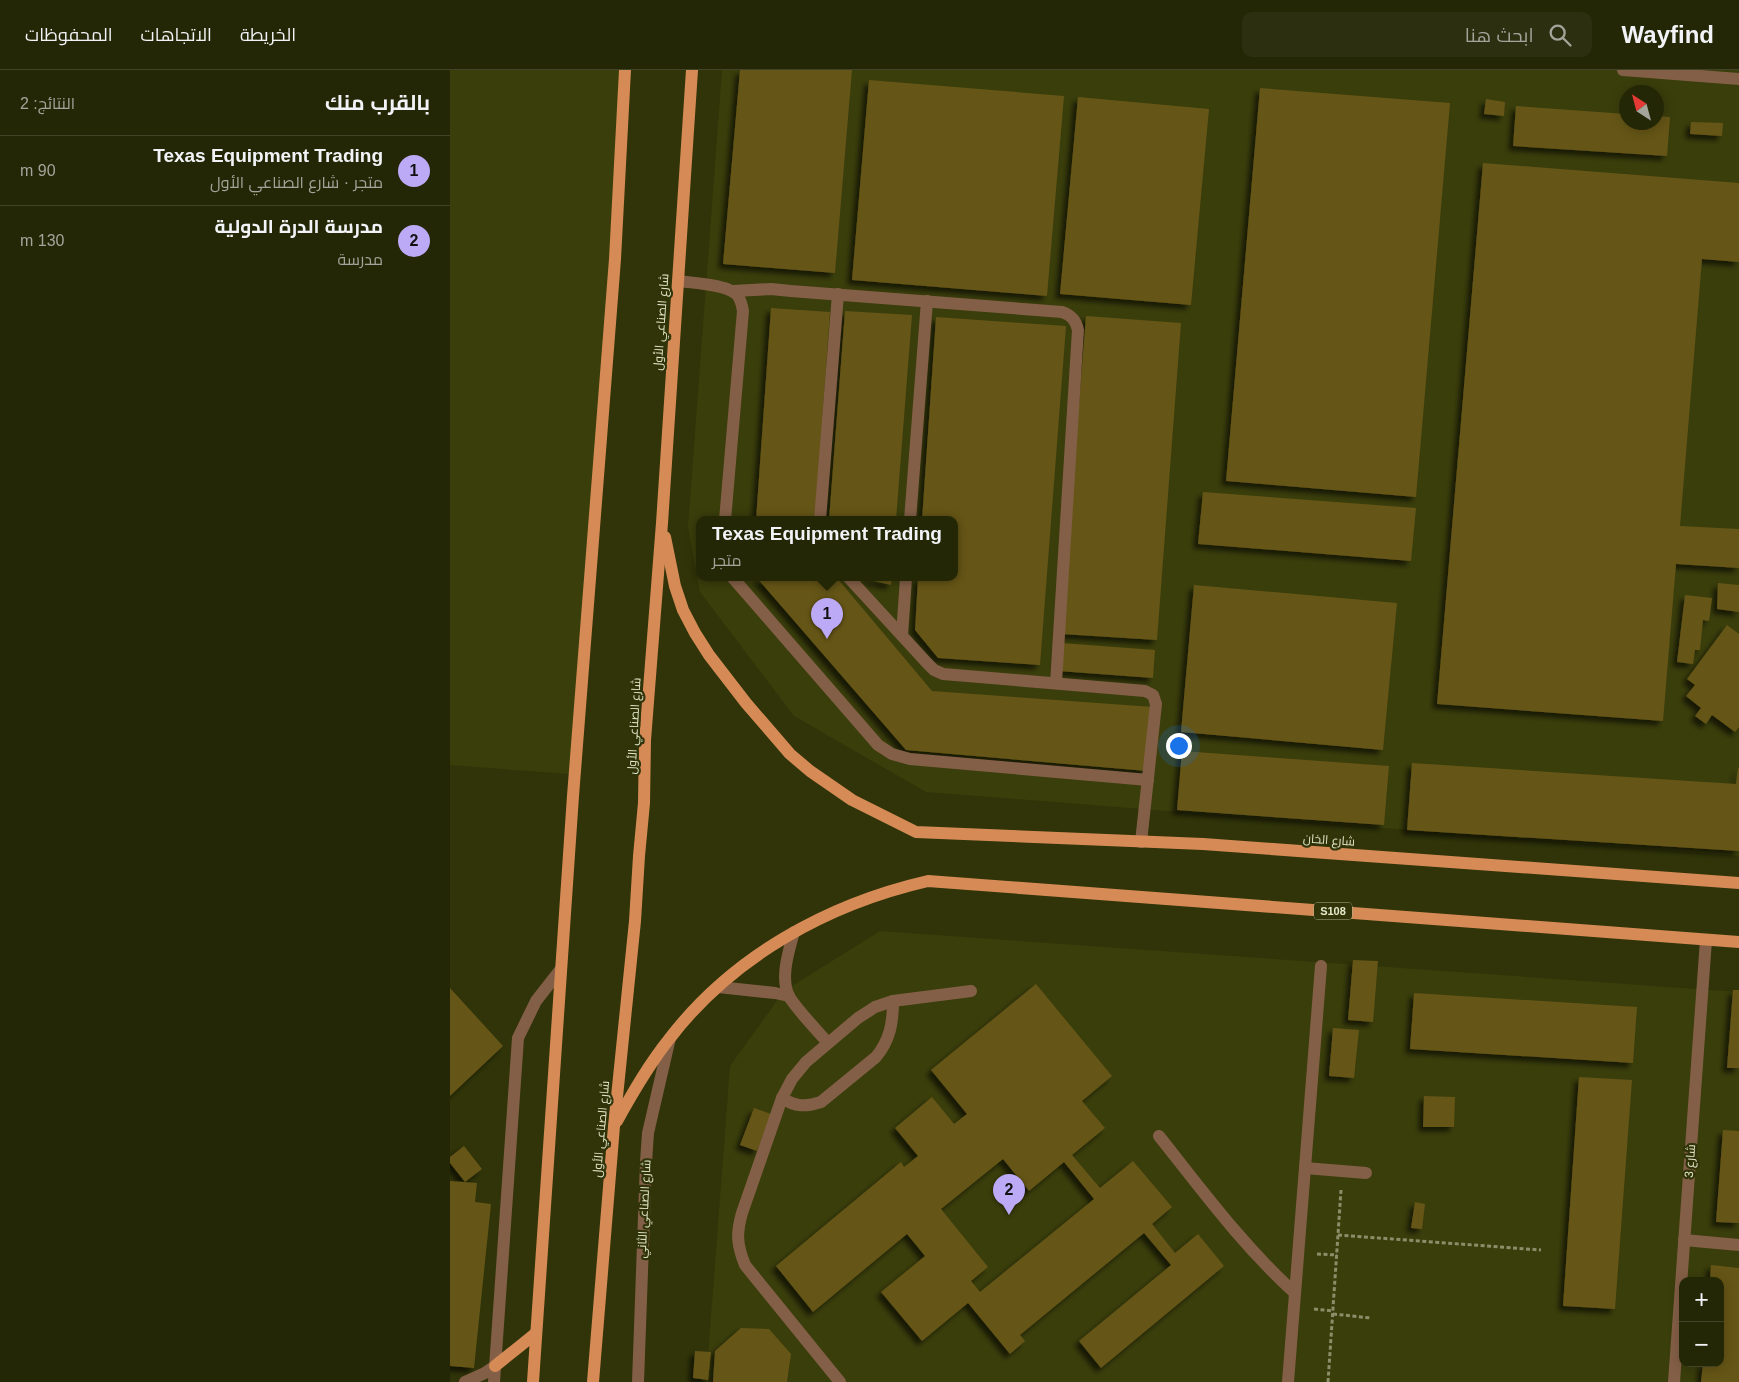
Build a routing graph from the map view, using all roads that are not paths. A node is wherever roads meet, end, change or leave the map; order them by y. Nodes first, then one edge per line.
1 (625, 70) edge
2 (692, 70) edge
3 (1623, 70) edge
4 (1739, 79) edge
5 (678, 281) junction
6 (733, 291) junction
7 (838, 294) junction
8 (927, 301) junction
9 (725, 516) edge
10 (820, 516) edge
11 (910, 516) edge
12 (662, 523) junction
13 (736, 581) edge
14 (852, 581) edge
15 (906, 581) edge
16 (902, 635) junction
17 (1056, 683) junction
18 (1148, 780) junction
19 (1141, 842) junction
20 (1739, 883) edge
21 (794, 932) junction
22 (1706, 940) junction
23 (1739, 942) edge
24 (1321, 966) dead end
25 (561, 969) junction
26 (718, 987) junction
27 (972, 992) dead end
28 (789, 996) junction
29 (893, 1001) junction
30 (670, 1038) junction
31 (828, 1043) junction
32 (782, 1098) junction
33 (614, 1126) junction
34 (1159, 1136) dead end
35 (1305, 1168) junction
36 (1366, 1174) dead end
37 (1684, 1240) junction
38 (1739, 1245) edge
39 (1294, 1293) junction
40 (535, 1334) junction
41 (495, 1366) junction
42 (465, 1382) edge
43 (494, 1382) edge
44 (533, 1382) edge
45 (593, 1382) edge
46 (638, 1382) edge
47 (840, 1382) edge
48 (1288, 1382) edge
49 (1674, 1382) edge

1 - 25 main road
2 - 5 main road, شارع الصناعي الأول
3 - 4 street
5 - 6 street
5 - 12 main road, شارع الصناعي الأول
6 - 7 street
6 - 9 street
7 - 8 street
7 - 10 street
8 - 11 street
8 - 17 street
12 - 19 main road, شارع الخان
12 - 33 main road, شارع الصناعي الأول
13 - 18 street
14 - 16 street
15 - 16 street
16 - 17 street
17 - 18 street
18 - 19 street
19 - 20 main road, شارع الخان
21 - 22 main road, S108
21 - 26 main road
21 - 28 street
22 - 23 main road, S108
22 - 37 street, شارع 3
24 - 35 street
25 - 40 main road
25 - 41 street
26 - 28 street
26 - 30 main road
27 - 29 street
28 - 31 street
29 - 31 street
29 - 32 street
30 - 33 main road
30 - 46 street, شارع الصناعي الثاني
31 - 32 street
32 - 47 street
33 - 45 main road, شارع الصناعي الأول
34 - 39 street
35 - 36 street
35 - 39 street
37 - 38 street
37 - 49 street, شارع 3
39 - 48 street
40 - 41 main road
40 - 44 main road
41 - 42 street
41 - 43 street

